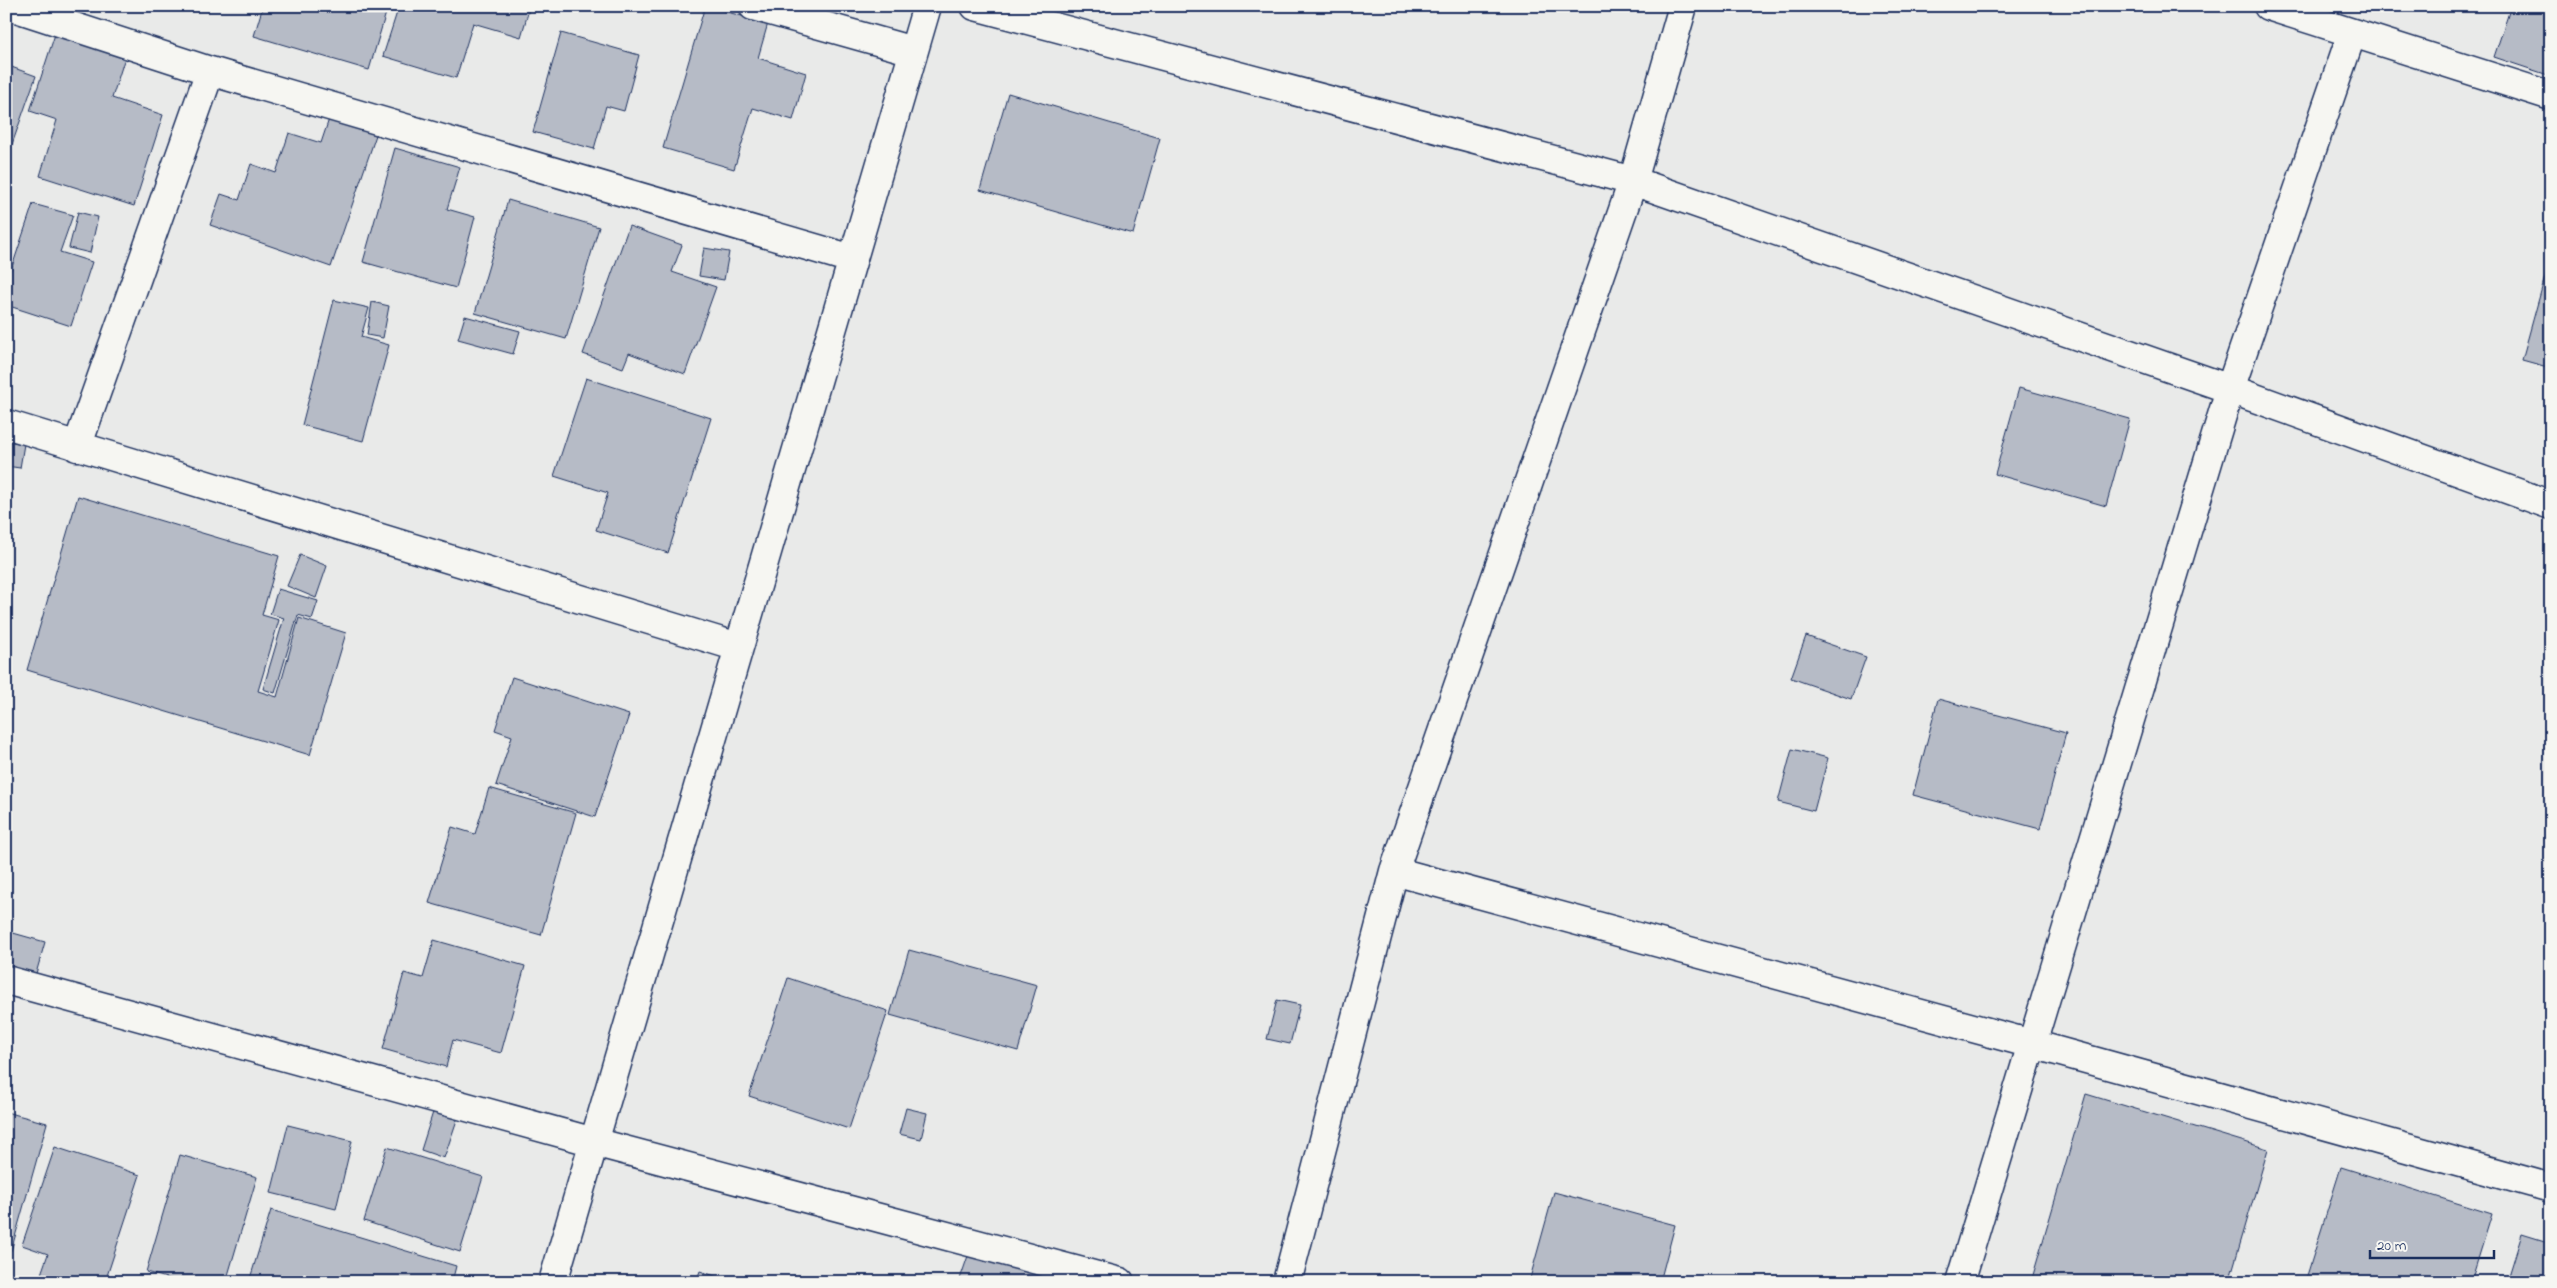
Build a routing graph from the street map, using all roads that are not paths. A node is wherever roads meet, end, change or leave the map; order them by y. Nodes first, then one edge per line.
1 (10, 6) edge
2 (753, 6) edge
3 (927, 6) edge
4 (975, 6) edge
5 (1683, 6) edge
6 (2268, 6) edge
7 (2352, 33) junction
8 (913, 51) junction
9 (210, 71) junction
10 (2551, 96) edge
11 (1633, 181) junction
12 (852, 260) junction
13 (2230, 389) junction
14 (6, 424) edge
15 (78, 447) junction
16 (2551, 505) edge
17 (738, 647) junction
18 (1394, 871) junction
19 (6, 980) edge
20 (2032, 1044) junction
21 (594, 1142) junction
22 (2551, 1188) edge
23 (553, 1282) edge
24 (1120, 1282) edge
25 (1287, 1282) edge
26 (1960, 1282) edge

1 - 9 street
2 - 8 street
3 - 8 street
4 - 11 street
5 - 11 street
6 - 7 street
7 - 10 street
7 - 13 street
8 - 12 street
9 - 12 street
9 - 15 street
11 - 13 street
11 - 18 street
12 - 17 street
13 - 16 street
13 - 20 street
14 - 15 street
15 - 17 street
17 - 21 street
18 - 20 street
18 - 25 street
19 - 21 street
20 - 22 street
20 - 26 street
21 - 23 street
21 - 24 street

